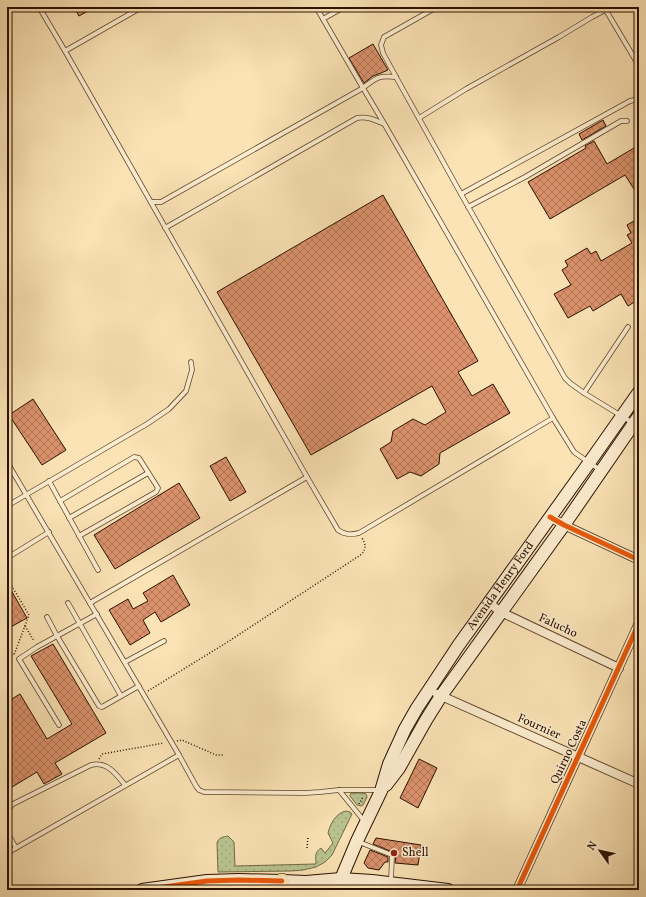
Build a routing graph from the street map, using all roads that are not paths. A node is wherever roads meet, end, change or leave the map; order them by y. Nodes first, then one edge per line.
1 (39, 7) edge
2 (142, 7) edge
3 (316, 7) edge
4 (344, 7) edge
5 (437, 7) edge
6 (611, 7) edge
7 (605, 8) edge
8 (323, 19) junction
9 (65, 51) junction
10 (639, 66) edge
11 (396, 77) junction
12 (363, 88) junction
13 (639, 99) edge
14 (418, 118) junction
15 (628, 121) dead end
16 (385, 125) junction
17 (461, 194) junction
18 (151, 202) junction
19 (468, 207) junction
20 (165, 228) junction
21 (628, 328) dead end
22 (192, 362) dead end
23 (639, 392) edge
24 (584, 393) junction
25 (622, 416) junction
26 (553, 418) junction
27 (636, 420) edge
28 (7, 462) edge
29 (589, 463) junction
30 (601, 471) junction
31 (148, 473) junction
32 (308, 477) junction
33 (50, 481) junction
34 (26, 495) junction
35 (60, 501) junction
36 (7, 506) edge
37 (550, 517) junction
38 (69, 518) junction
39 (564, 525) junction
40 (49, 532) junction
41 (79, 536) junction
42 (7, 558) edge
43 (639, 560) edge
44 (98, 570) dead end
45 (68, 603) dead end
46 (90, 603) junction
47 (489, 603) junction
48 (501, 612) junction
49 (97, 614) junction
50 (47, 617) dead end
51 (639, 623) edge
52 (79, 624) junction
53 (57, 636) junction
54 (164, 641) dead end
55 (125, 662) junction
56 (618, 668) junction
57 (139, 686) junction
58 (429, 689) junction
59 (121, 696) junction
60 (441, 696) junction
61 (59, 725) dead end
62 (179, 755) junction
63 (577, 757) junction
64 (639, 784) edge
65 (125, 785) junction
66 (339, 790) junction
67 (381, 790) junction
68 (7, 810) edge
69 (365, 823) junction
70 (7, 832) edge
71 (357, 841) junction
72 (16, 848) junction
73 (7, 853) edge
74 (391, 883) junction
75 (339, 884) edge
76 (278, 885) edge
77 (142, 890) edge
78 (333, 890) edge
79 (448, 890) edge
80 (517, 890) edge

1 - 9 lane
2 - 9 lane
3 - 8 lane
4 - 8 lane
5 - 11 lane
6 - 7 lane
7 - 10 lane
7 - 14 lane
8 - 12 lane
9 - 18 lane
11 - 12 lane
11 - 14 lane
12 - 16 lane
12 - 18 lane
13 - 17 lane
14 - 17 lane
15 - 19 lane
16 - 20 lane
16 - 26 lane
17 - 19 lane
18 - 20 lane
19 - 24 lane
20 - 32 lane
21 - 24 lane
22 - 33 lane
23 - 25 main road, Avenida Henry Ford
24 - 25 lane
25 - 27 lane
25 - 29 main road, Avenida Henry Ford
26 - 29 lane
26 - 32 lane
27 - 30 main road, Avenida Henry Ford
28 - 34 lane
29 - 30 lane
29 - 37 main road, Avenida Henry Ford
30 - 39 main road, Avenida Henry Ford
31 - 35 lane
31 - 38 lane
31 - 41 lane
32 - 46 lane
33 - 34 lane
33 - 35 lane
34 - 36 lane
34 - 40 lane
35 - 38 lane
37 - 39 street
37 - 47 main road, Avenida Henry Ford
38 - 41 lane
39 - 43 street
39 - 48 main road, Avenida Henry Ford
40 - 42 lane
40 - 46 lane
41 - 44 lane
45 - 52 lane
46 - 49 lane
47 - 48 street, Falucho
47 - 58 main road, Avenida Henry Ford
48 - 56 street, Falucho
48 - 60 main road, Avenida Henry Ford
49 - 52 lane
49 - 55 lane
50 - 53 lane
51 - 56 street, Quirno Costa
52 - 53 lane
52 - 59 lane
53 - 59 lane
53 - 61 lane
54 - 55 lane
55 - 57 lane
56 - 63 street, Quirno Costa
57 - 59 lane
57 - 62 lane
58 - 60 street, Fournier
58 - 67 main road, Avenida Henry Ford
60 - 63 street, Fournier
60 - 67 main road, Avenida Henry Ford
62 - 65 lane
62 - 66 lane
63 - 64 street, Fournier
63 - 80 street, Quirno Costa
65 - 68 lane
65 - 72 lane
66 - 67 lane
66 - 69 lane
67 - 69 main road, Avenida Henry Ford
69 - 71 main road, Avenida Henry Ford
70 - 72 lane
71 - 74 lane
71 - 75 main road, Avenida Henry Ford
72 - 73 lane
74 - 75 main road
74 - 79 main road
75 - 76 main road
75 - 78 main road, Avenida Henry Ford
76 - 77 main road

